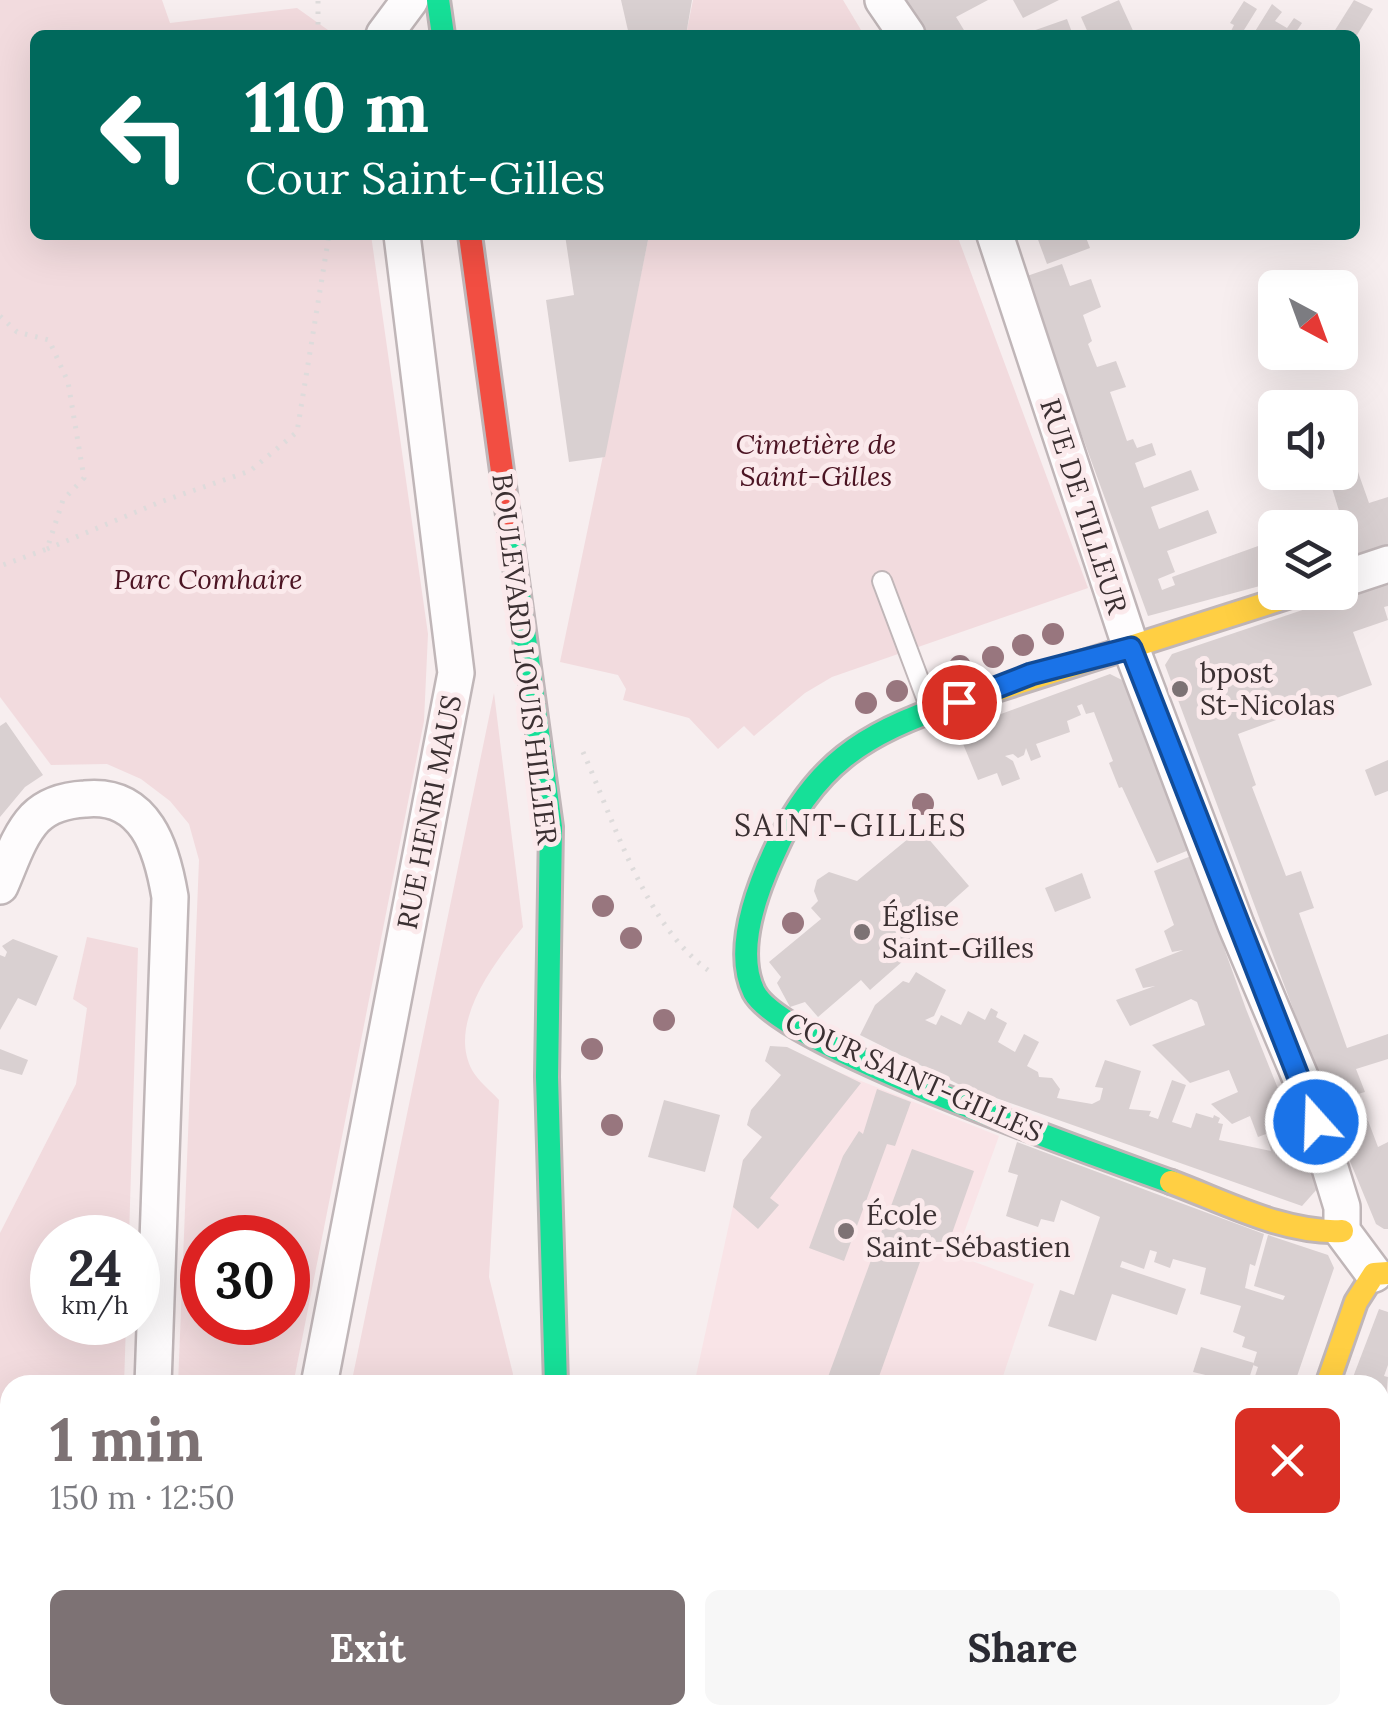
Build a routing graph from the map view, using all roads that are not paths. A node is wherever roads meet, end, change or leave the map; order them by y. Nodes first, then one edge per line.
1 (410, 0) edge
2 (438, 0) edge
3 (883, 0) edge
4 (388, 30) edge
5 (442, 30) edge
6 (904, 30) edge
7 (403, 240) edge
8 (471, 240) edge
9 (997, 240) edge
10 (1388, 564) edge
11 (1358, 574) edge
12 (882, 580) dead end
13 (1258, 607) edge
14 (1131, 648) junction
15 (931, 711) junction
16 (0, 886) edge
17 (1342, 1231) junction
18 (1381, 1273) edge
19 (153, 1375) edge
20 (321, 1375) edge
21 (556, 1375) edge
22 (1330, 1375) edge

1 - 4 street
2 - 5 street
3 - 6 street
7 - 20 street, RUE HENRI MAUS
8 - 21 street, BOULEVARD LOUIS HILLIER
9 - 14 street, RUE DE TILLEUR
10 - 11 street
12 - 15 lane
13 - 14 street
14 - 15 street
14 - 17 street, RUE DE TILLEUR
15 - 17 street, COUR SAINT-GILLES
16 - 19 street
17 - 18 street, RUE DE TILLEUR
18 - 22 street

